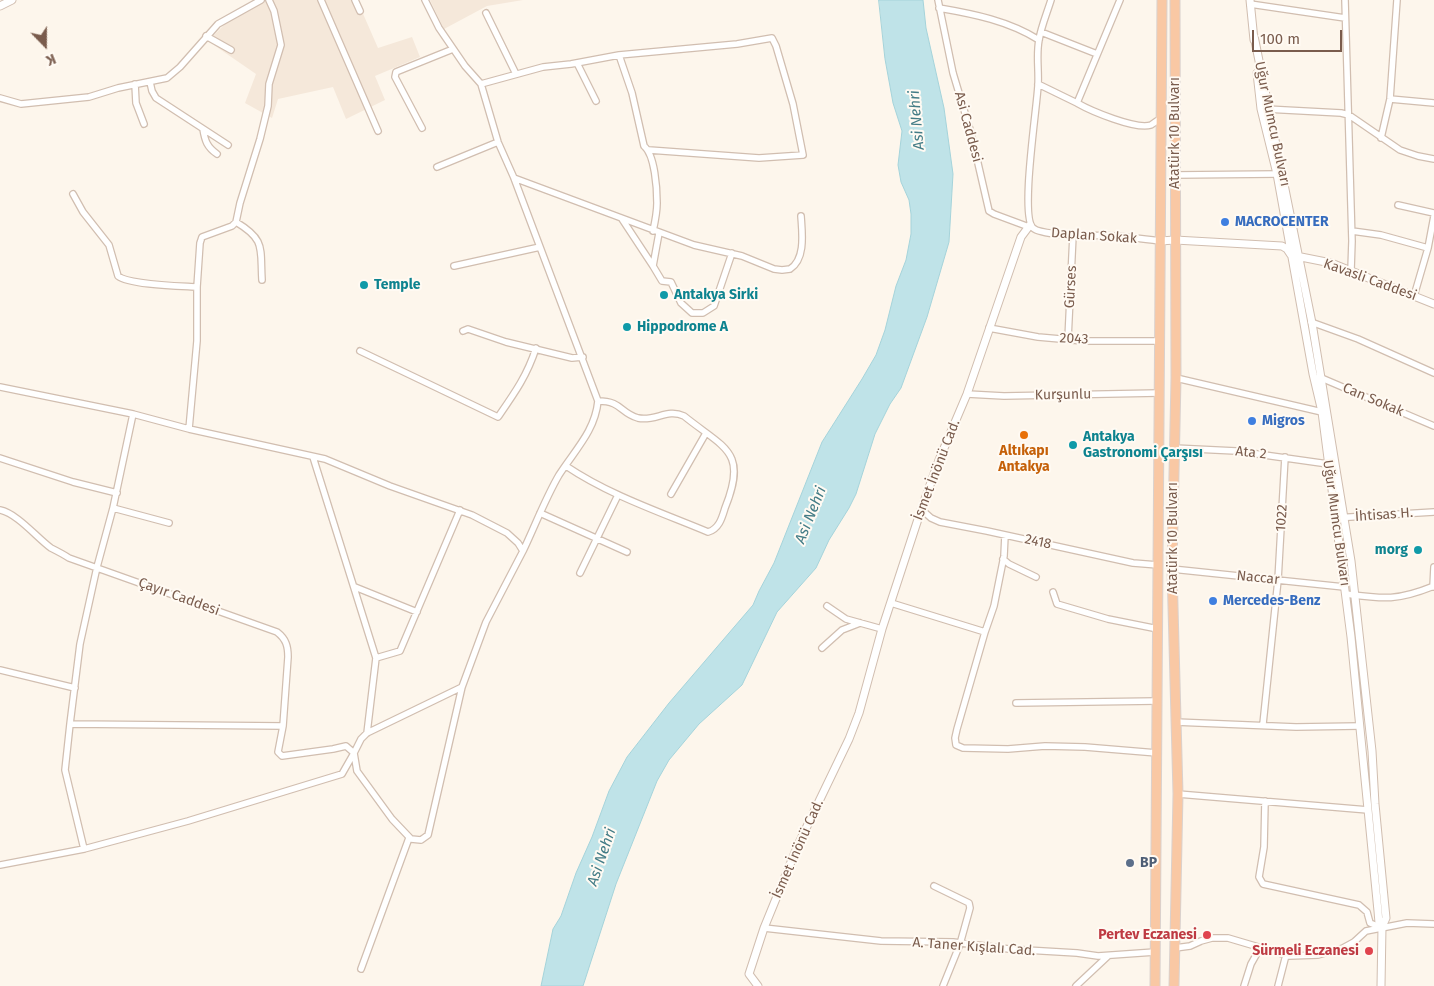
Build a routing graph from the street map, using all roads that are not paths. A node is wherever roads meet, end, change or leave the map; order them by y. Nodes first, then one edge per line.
1 (12, 0) edge
2 (261, 0) edge
3 (269, 0) edge
4 (321, 0) edge
5 (355, 0) edge
6 (426, 0) edge
7 (938, 0) edge
8 (1051, 0) edge
9 (1120, 0) edge
10 (1162, 0) edge
11 (1175, 0) edge
12 (1345, 0) edge
13 (1397, 0) edge
14 (1250, 2) edge
15 (0, 6) edge
16 (939, 8) junction
17 (360, 11) dead end
18 (486, 13) dead end
19 (1345, 18) junction
20 (1041, 32) junction
21 (206, 36) junction
22 (1254, 36) junction
23 (1039, 40) junction
24 (453, 49) junction
25 (231, 50) dead end
26 (1097, 54) junction
27 (619, 55) junction
28 (577, 63) junction
29 (516, 74) junction
30 (150, 82) junction
31 (135, 84) junction
32 (481, 84) junction
33 (1038, 84) junction
34 (0, 98) edge
35 (1390, 99) junction
36 (596, 101) dead end
37 (1077, 103) junction
38 (1434, 103) edge
39 (1261, 109) junction
40 (1270, 110) junction
41 (1349, 115) junction
42 (1160, 118) junction
43 (144, 124) dead end
44 (422, 128) dead end
45 (203, 129) junction
46 (378, 131) dead end
47 (1381, 138) junction
48 (498, 142) junction
49 (228, 145) dead end
50 (648, 150) junction
51 (217, 154) dead end
52 (1434, 159) edge
53 (437, 167) dead end
54 (1277, 174) junction
55 (1175, 175) junction
56 (514, 178) junction
57 (73, 194) dead end
58 (1398, 205) dead end
59 (1434, 214) edge
60 (800, 216) dead end
61 (622, 219) junction
62 (236, 222) junction
63 (1029, 226) junction
64 (1352, 231) junction
65 (656, 232) junction
66 (1073, 234) junction
67 (1175, 240) junction
68 (1160, 241) junction
69 (540, 248) junction
70 (1428, 248) junction
71 (732, 253) junction
72 (1292, 255) junction
73 (1300, 257) junction
74 (454, 266) dead end
75 (654, 266) junction
76 (1351, 270) junction
77 (262, 280) dead end
78 (197, 287) junction
79 (1414, 296) junction
80 (1434, 304) edge
81 (1304, 320) junction
82 (1312, 323) junction
83 (990, 328) junction
84 (463, 331) dead end
85 (1068, 339) junction
86 (1159, 341) junction
87 (536, 348) junction
88 (360, 351) dead end
89 (583, 357) junction
90 (1434, 373) edge
91 (1313, 374) junction
92 (1176, 378) junction
93 (1322, 378) junction
94 (0, 388) edge
95 (1159, 393) junction
96 (966, 394) junction
97 (598, 401) junction
98 (1322, 412) junction
99 (133, 414) junction
100 (1434, 426) edge
101 (189, 429) junction
102 (706, 433) junction
103 (1174, 448) junction
104 (313, 457) junction
105 (1285, 457) junction
106 (0, 458) edge
107 (1328, 464) junction
108 (566, 466) junction
109 (117, 493) junction
110 (671, 494) dead end
111 (618, 495) junction
112 (113, 508) junction
113 (921, 509) junction
114 (0, 510) edge
115 (460, 510) junction
116 (1434, 512) edge
117 (540, 514) junction
118 (1334, 518) junction
119 (1344, 518) junction
120 (169, 523) dead end
121 (1005, 535) junction
122 (596, 538) junction
123 (522, 551) junction
124 (627, 552) dead end
125 (1003, 559) junction
126 (1158, 565) junction
127 (1434, 567) edge
128 (97, 568) junction
129 (1172, 569) junction
130 (580, 573) dead end
131 (1036, 578) dead end
132 (1278, 580) junction
133 (1433, 586) edge
134 (355, 588) junction
135 (1345, 591) junction
136 (1054, 592) dead end
137 (1356, 595) junction
138 (891, 603) junction
139 (827, 606) dead end
140 (417, 612) junction
141 (860, 623) junction
142 (882, 629) junction
143 (1158, 630) junction
144 (985, 632) junction
145 (822, 648) dead end
146 (376, 658) junction
147 (0, 670) edge
148 (75, 687) junction
149 (462, 687) junction
150 (1156, 701) junction
151 (1016, 703) dead end
152 (1175, 722) junction
153 (70, 724) junction
154 (1263, 724) junction
155 (282, 726) junction
156 (1359, 726) junction
157 (367, 733) junction
158 (354, 753) junction
159 (1157, 754) junction
160 (1178, 794) junction
161 (1265, 802) junction
162 (1368, 810) junction
163 (409, 838) junction
164 (84, 849) junction
165 (0, 865) edge
166 (934, 886) dead end
167 (1434, 924) edge
168 (1382, 927) junction
169 (764, 928) junction
170 (960, 944) junction
171 (1174, 948) junction
172 (1260, 948) junction
173 (1155, 952) junction
174 (1286, 955) junction
175 (1108, 956) junction
176 (361, 969) dead end
177 (758, 986) edge
178 (943, 986) edge
179 (1076, 986) edge
180 (1155, 986) edge
181 (1174, 986) edge
182 (1244, 986) edge
183 (1278, 986) edge
184 (1381, 986) edge

1 - 15 street
2 - 21 street
3 - 62 street
4 - 46 street
5 - 17 street
6 - 24 street
7 - 16 street, Asi Caddesi
8 - 20 street
9 - 26 street
10 - 42 highway, Atatürk 10 Bulvarı
11 - 55 highway, Atatürk 10 Bulvarı
12 - 19 street
13 - 35 street
14 - 19 street
14 - 22 street
16 - 23 street
16 - 63 street, Asi Caddesi
18 - 29 street
19 - 41 street
20 - 23 street
20 - 26 street
21 - 25 street
21 - 30 street
22 - 39 street, Uğur Mumcu Bulvarı
22 - 40 street, Uğur Mumcu Bulvarı
23 - 33 street
24 - 32 street
24 - 44 street
26 - 37 street
27 - 28 street
27 - 50 street
27 - 50 street
28 - 29 street
28 - 36 street
29 - 32 street
30 - 31 street
30 - 45 street
31 - 34 street
31 - 43 street
32 - 48 street
33 - 37 street
33 - 63 street
35 - 38 street
35 - 47 street
37 - 42 street
39 - 40 street
39 - 54 street, Uğur Mumcu Bulvarı
40 - 41 street
40 - 73 street, Uğur Mumcu Bulvarı
41 - 47 street
41 - 64 street
42 - 68 highway, Atatürk 10 Bulvarı
45 - 49 street
45 - 51 street
47 - 52 street
48 - 53 street
48 - 56 street
50 - 65 street
54 - 55 street
54 - 72 street, Uğur Mumcu Bulvarı
55 - 67 highway, Atatürk 10 Bulvarı
56 - 61 street
56 - 69 street
57 - 78 street
58 - 59 street
59 - 70 street
60 - 71 street
61 - 65 street
61 - 75 street
62 - 77 street
62 - 78 street
63 - 66 street, Daplan Sokak
63 - 83 street, İsmet İnönü Cad.
64 - 70 street
64 - 76 street
65 - 71 street
65 - 75 street
66 - 68 street, Daplan Sokak
66 - 85 street, Gürses
67 - 68 street, Kavasli Caddesi
67 - 72 street, Kavasli Caddesi
67 - 92 highway, Atatürk 10 Bulvarı
68 - 86 highway, Atatürk 10 Bulvarı
69 - 74 street
69 - 89 street
70 - 79 street
71 - 75 street
72 - 73 street, Kavasli Caddesi
72 - 81 street, Uğur Mumcu Bulvarı
73 - 76 street, Kavasli Caddesi
73 - 82 street, Uğur Mumcu Bulvarı
76 - 79 street, Kavasli Caddesi
78 - 101 street
79 - 80 street, Kavasli Caddesi
81 - 82 street
81 - 91 street, Uğur Mumcu Bulvarı
82 - 90 street
82 - 93 street, Uğur Mumcu Bulvarı
83 - 85 street, 2043
83 - 96 street, İsmet İnönü Cad.
84 - 87 street
85 - 86 street, 2043
86 - 95 highway, Atatürk 10 Bulvarı
87 - 88 street
87 - 89 street
89 - 97 street
91 - 93 street, Can Sokak
91 - 98 street, Uğur Mumcu Bulvarı
92 - 98 street
92 - 103 highway, Atatürk 10 Bulvarı
93 - 100 street, Can Sokak
93 - 119 street, Uğur Mumcu Bulvarı
94 - 99 street
95 - 96 street, Kurşunlu
95 - 126 highway, Atatürk 10 Bulvarı
96 - 113 street, İsmet İnönü Cad.
97 - 102 street
97 - 108 street
98 - 107 street, Uğur Mumcu Bulvarı
99 - 101 street
99 - 109 street
101 - 104 street
102 - 110 street
102 - 111 street
103 - 105 street, Ata 2
103 - 129 highway, Atatürk 10 Bulvarı
104 - 115 street
104 - 134 street
105 - 107 street, Ata 2
105 - 132 street, 1022
106 - 109 street
107 - 118 street, Uğur Mumcu Bulvarı
108 - 111 street
108 - 117 street
109 - 112 street
111 - 122 street
112 - 120 street
112 - 128 street
113 - 121 street, 2418
113 - 138 street, İsmet İnönü Cad.
114 - 128 street, Çayır Caddesi
115 - 123 street
115 - 140 street
116 - 119 street, İhtisas H.
117 - 122 street
117 - 123 street
118 - 119 street, İhtisas H.
118 - 135 street, Uğur Mumcu Bulvarı
119 - 137 street, Uğur Mumcu Bulvarı
121 - 125 street
121 - 126 street, 2418
122 - 124 street
122 - 130 street
123 - 149 street
125 - 131 street
125 - 144 street
126 - 143 highway, Atatürk 10 Bulvarı
127 - 133 street
128 - 148 street
128 - 155 street, Çayır Caddesi
129 - 132 street, Naccar
129 - 152 highway, Atatürk 10 Bulvarı
132 - 135 street, Naccar
132 - 154 street, 1022
133 - 137 street, Naccar
134 - 140 street
134 - 146 street
135 - 137 street, Naccar
135 - 156 street, Uğur Mumcu Bulvarı
136 - 143 street
137 - 168 street, Uğur Mumcu Bulvarı
138 - 142 street, İsmet İnönü Cad.
138 - 144 street
139 - 141 street
140 - 146 street
141 - 142 street
141 - 145 street
142 - 169 street, İsmet İnönü Cad.
143 - 150 highway, Atatürk 10 Bulvarı
144 - 159 street
146 - 157 street
147 - 148 street
148 - 153 street
149 - 157 street
149 - 163 street
150 - 151 street
150 - 159 highway, Atatürk 10 Bulvarı
152 - 154 street
152 - 160 highway, Atatürk 10 Bulvarı
153 - 155 street
153 - 164 street
154 - 156 street
155 - 158 street, Çayır Caddesi
156 - 162 street, Uğur Mumcu Bulvarı
157 - 158 street
158 - 163 street
158 - 164 street
159 - 173 highway, Atatürk 10 Bulvarı
160 - 161 street
160 - 171 highway, Atatürk 10 Bulvarı
161 - 162 street
161 - 168 street
162 - 168 street, Uğur Mumcu Bulvarı
163 - 176 street
164 - 165 street
166 - 170 street
167 - 168 street
168 - 174 street
168 - 184 street, Uğur Mumcu Bulvarı
169 - 170 street, A. Taner Kışlalı Cad.
169 - 177 street, İsmet İnönü Cad.
170 - 175 street, A. Taner Kışlalı Cad.
170 - 178 street
171 - 172 street
171 - 181 highway, Atatürk 10 Bulvarı
172 - 174 street
172 - 182 street
173 - 175 street, A. Taner Kışlalı Cad.
173 - 180 highway, Atatürk 10 Bulvarı
174 - 183 street
175 - 179 street

